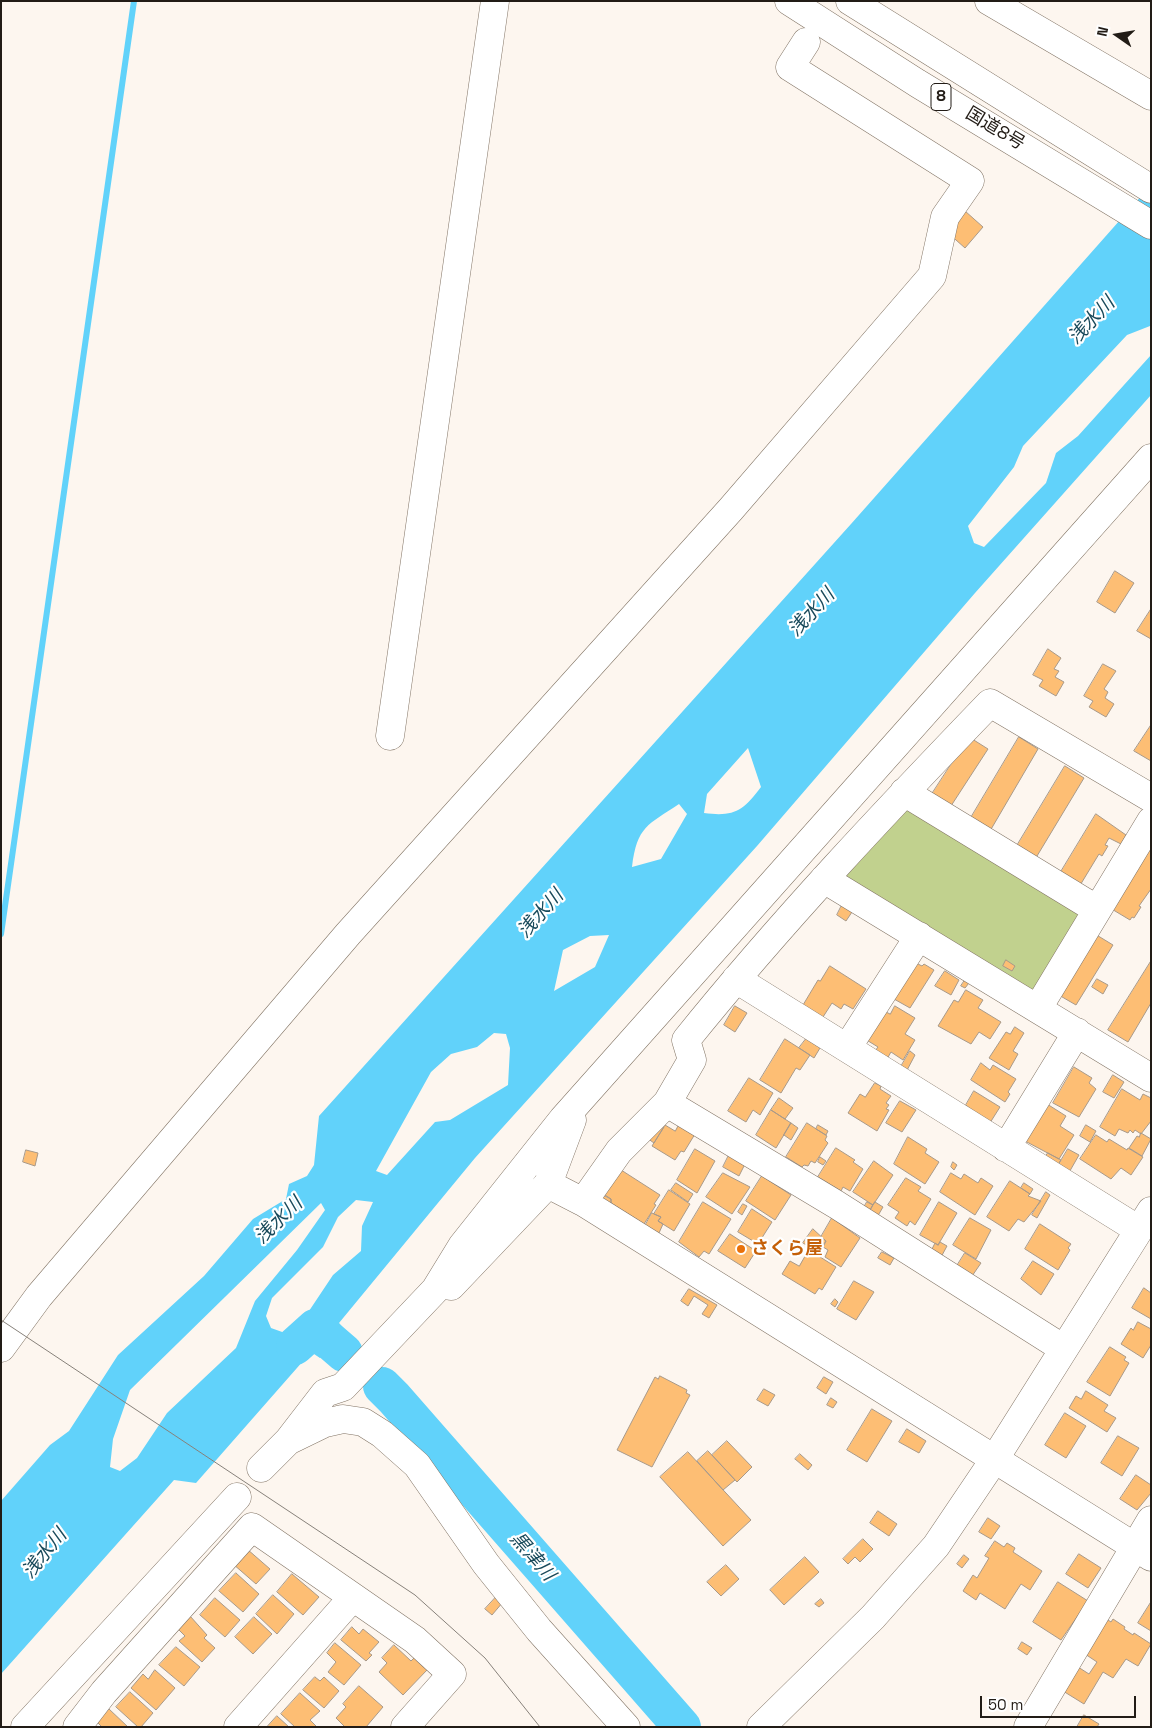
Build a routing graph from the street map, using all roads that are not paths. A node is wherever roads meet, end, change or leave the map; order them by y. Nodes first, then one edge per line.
1 (495, 1) edge
2 (789, 1) edge
3 (850, 1) edge
4 (989, 1) edge
5 (806, 42) dead end
6 (1151, 96) edge
7 (1151, 189) edge
8 (1151, 225) edge
9 (1151, 458) edge
10 (390, 736) dead end
11 (904, 792) junction
12 (1151, 798) edge
13 (1151, 821) edge
14 (824, 879) junction
15 (1096, 909) junction
16 (919, 936) junction
17 (736, 978) junction
18 (1038, 1008) junction
19 (1077, 1032) junction
20 (847, 1048) junction
21 (1151, 1078) edge
22 (579, 1100) junction
23 (667, 1103) junction
24 (1006, 1148) junction
25 (548, 1184) junction
26 (583, 1202) junction
27 (1145, 1221) edge
28 (435, 1290) junction
29 (1, 1348) edge
30 (1064, 1349) junction
31 (288, 1441) junction
32 (994, 1460) junction
33 (261, 1468) dead end
34 (237, 1497) dead end
35 (1151, 1520) edge
36 (1143, 1552) edge
37 (353, 1597) junction
38 (25, 1727) edge
39 (77, 1727) edge
40 (238, 1727) edge
41 (405, 1727) edge
42 (626, 1727) edge
43 (761, 1727) edge
44 (1028, 1727) edge

1 - 10 main road
2 - 8 main road, 国道8号 / 8
3 - 7 main road, 国道8号 / 8
4 - 6 main road
5 - 29 main road
9 - 22 main road
11 - 12 main road
11 - 14 main road
11 - 15 main road
13 - 15 main road
14 - 16 main road
14 - 17 main road
15 - 18 main road
16 - 18 main road
16 - 20 main road
17 - 20 main road
17 - 23 main road
18 - 19 main road
19 - 21 main road
19 - 24 main road
20 - 24 main road
22 - 25 main road
22 - 28 main road
23 - 26 main road
23 - 30 main road
24 - 27 main road
25 - 26 main road
25 - 28 main road
26 - 32 main road
27 - 30 main road
28 - 31 main road
30 - 32 main road
31 - 33 main road
31 - 42 main road
32 - 36 main road
32 - 43 main road
34 - 38 main road
35 - 36 main road
36 - 44 main road
37 - 39 main road
37 - 40 main road
37 - 41 main road

